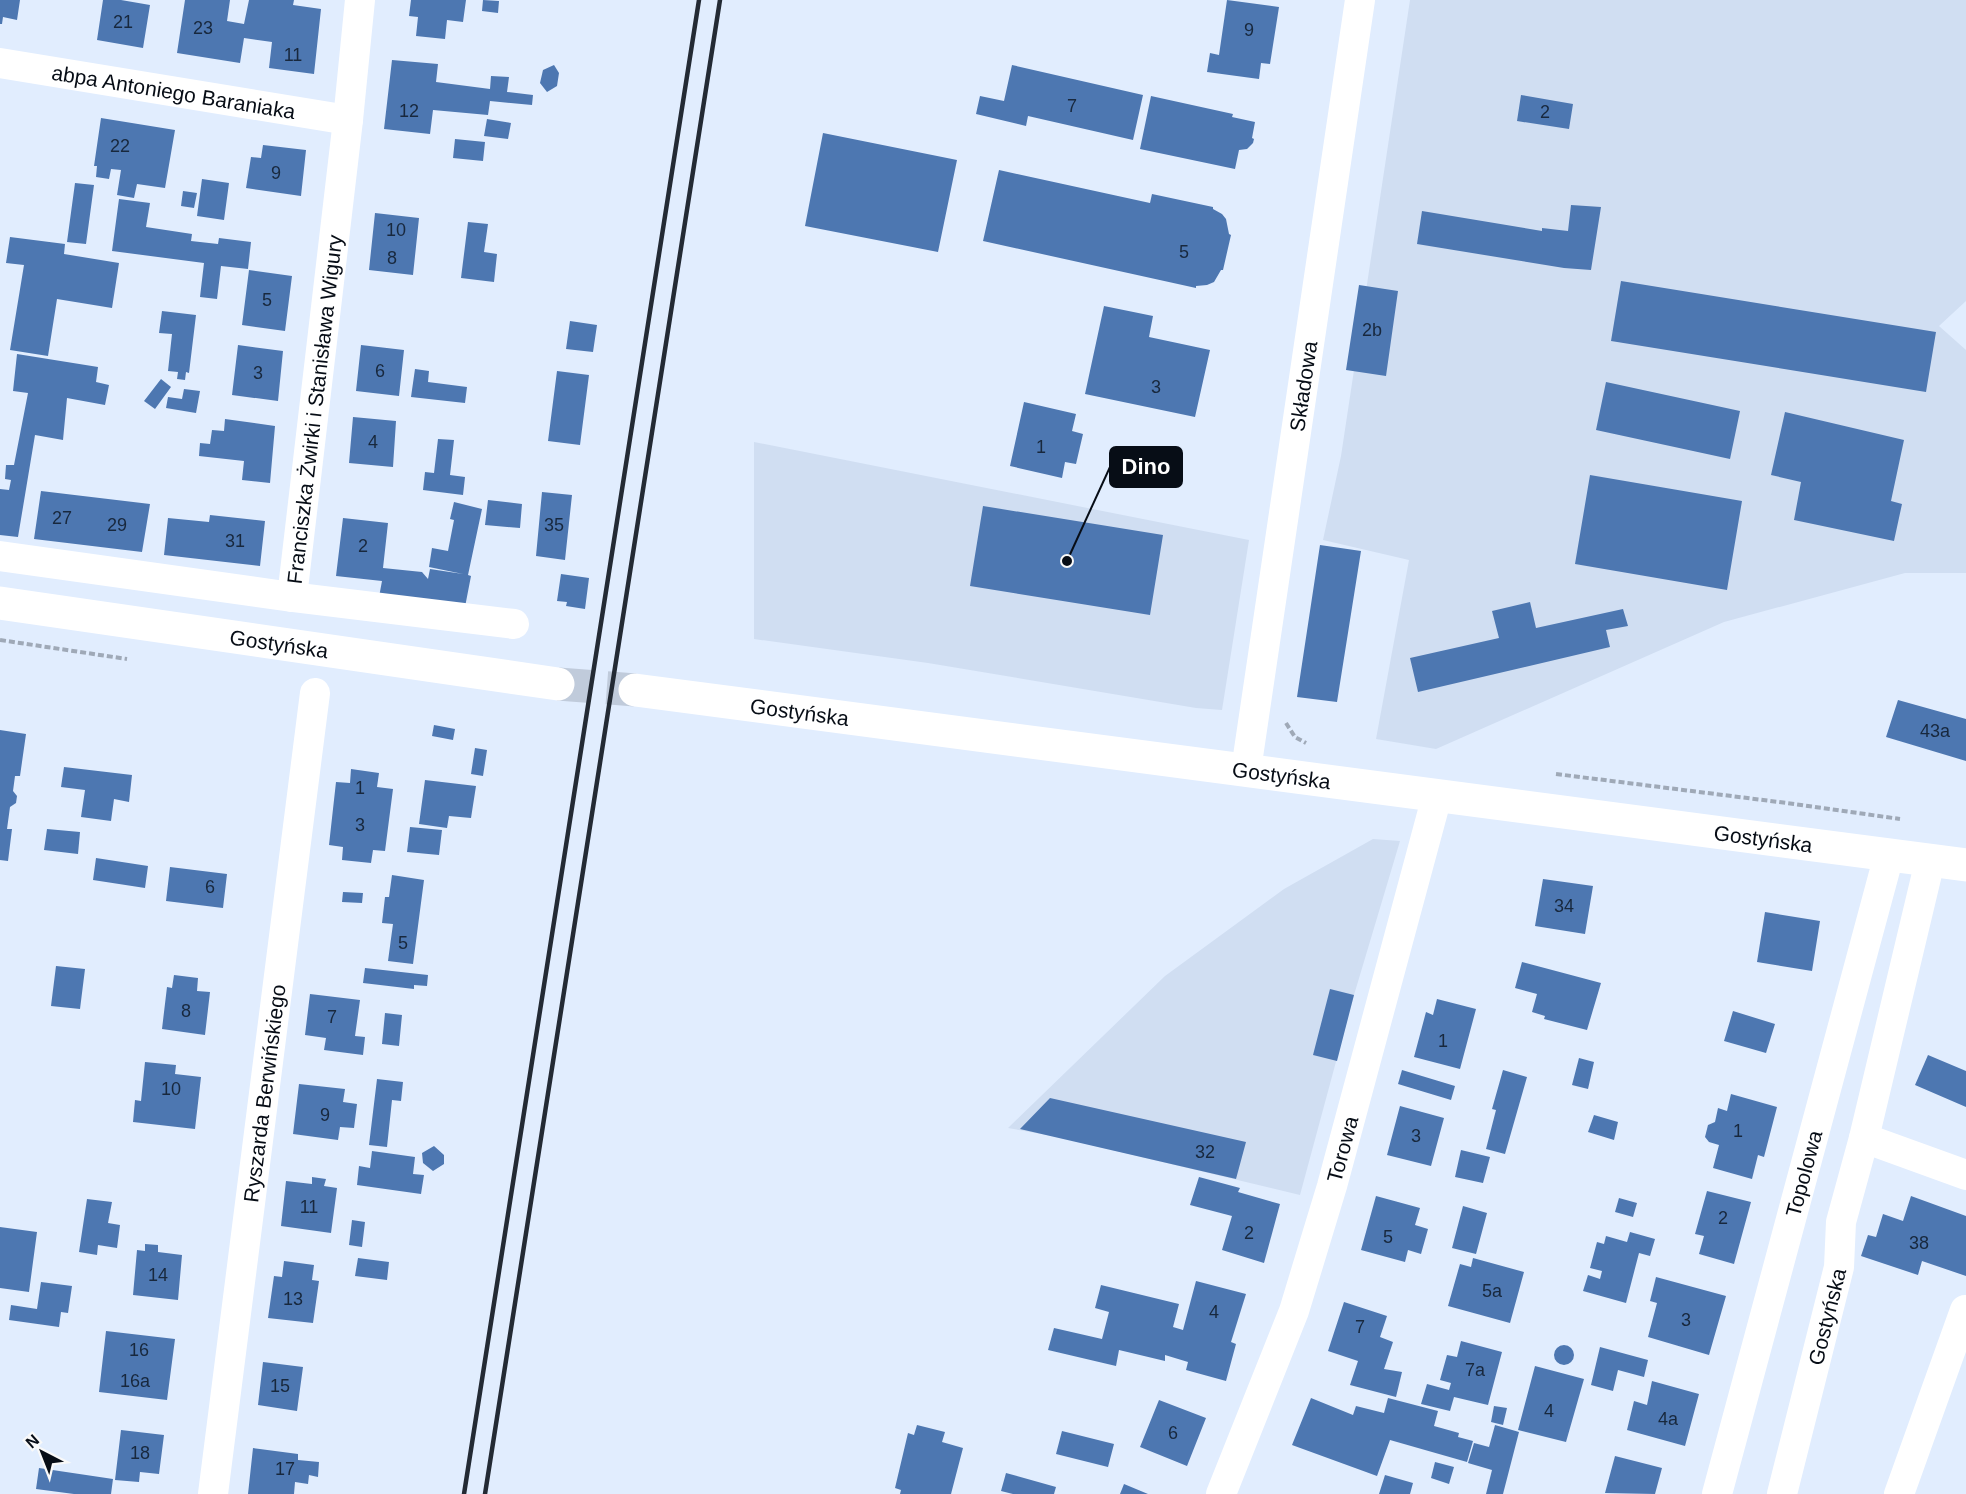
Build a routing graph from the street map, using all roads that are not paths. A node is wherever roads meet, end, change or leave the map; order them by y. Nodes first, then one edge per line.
1 (360, 0) edge
2 (1360, 0) edge
3 (0, 63) edge
4 (348, 120) junction
5 (0, 556) edge
6 (292, 597) junction
7 (0, 603) edge
8 (514, 624) dead end
9 (558, 684) tunnel mouth
10 (635, 690) tunnel mouth
11 (315, 693) dead end
12 (1246, 770) junction
13 (1437, 796) junction
14 (1888, 855) junction
15 (1930, 861) junction
16 (1966, 865) edge
17 (1864, 1138) junction
18 (1966, 1175) edge
19 (1965, 1310) edge
20 (213, 1494) edge
21 (1221, 1494) edge
22 (1717, 1494) edge
23 (1782, 1494) edge
24 (1899, 1494) edge

1 - 4 street, Franciszka Żwirki i Stanisława Wigury
2 - 12 street, Składowa
3 - 4 street, abpa Antoniego Baraniaka
4 - 6 street, Franciszka Żwirki i Stanisława Wigury
5 - 6 street, Franciszka Żwirki i Stanisława Wigury
6 - 8 street
7 - 9 main road, Gostyńska
10 - 12 main road, Gostyńska
11 - 20 street, Ryszarda Berwińskiego
12 - 13 main road, Gostyńska
13 - 14 main road, Gostyńska
13 - 21 street, Torowa
14 - 15 main road, Gostyńska
14 - 22 street, Topolowa
15 - 16 main road, Gostyńska
15 - 17 street, Gostyńska
17 - 18 street
17 - 23 street, Gostyńska
19 - 24 street

